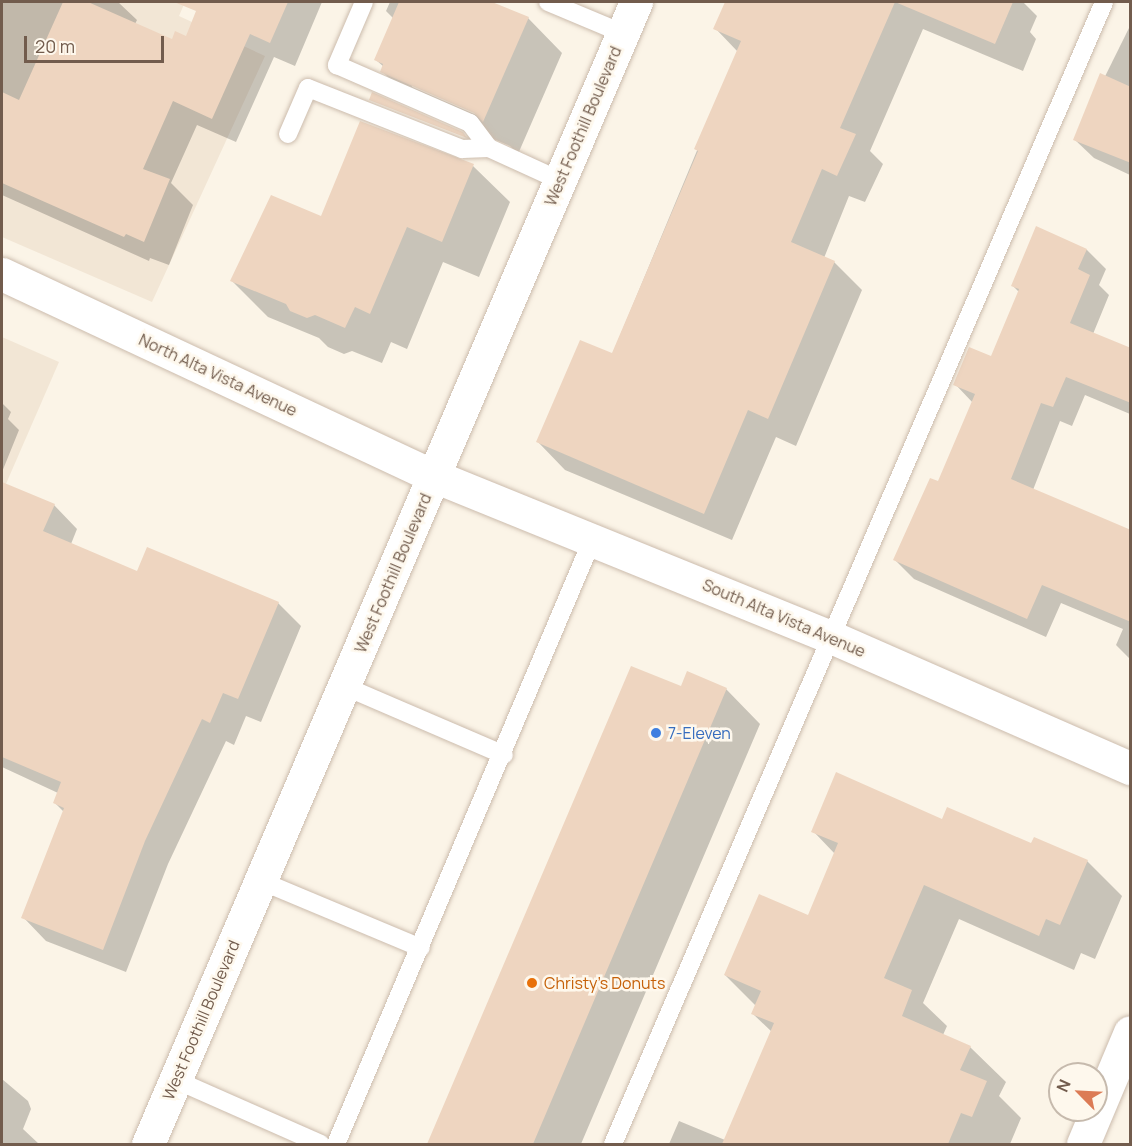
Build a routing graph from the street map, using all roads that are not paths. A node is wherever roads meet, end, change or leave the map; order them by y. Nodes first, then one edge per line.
1 (364, 2) edge
2 (548, 2) edge
3 (636, 2) edge
4 (1104, 2) edge
5 (622, 33) junction
6 (288, 134) dead end
7 (489, 148) junction
8 (561, 181) junction
9 (2, 274) edge
10 (434, 476) junction
11 (593, 538) junction
12 (829, 636) junction
13 (344, 686) junction
14 (504, 755) junction
15 (1131, 768) edge
16 (261, 881) junction
17 (421, 948) junction
18 (1131, 1032) edge
19 (176, 1080) junction
20 (148, 1144) edge
21 (321, 1144) edge
22 (336, 1144) edge
23 (613, 1144) edge
24 (1083, 1144) edge

1 - 7 lane
2 - 5 lane
3 - 5 street, West Foothill Boulevard
4 - 12 lane
5 - 8 street, West Foothill Boulevard
6 - 7 lane
7 - 8 lane
8 - 10 street, West Foothill Boulevard
9 - 10 street, North Alta Vista Avenue
10 - 11 street, South Alta Vista Avenue
10 - 13 street, West Foothill Boulevard
11 - 12 street, South Alta Vista Avenue
11 - 14 lane
12 - 15 street, South Alta Vista Avenue
12 - 23 lane
13 - 14 lane
13 - 16 street, West Foothill Boulevard
14 - 17 lane
16 - 17 lane
16 - 19 street, West Foothill Boulevard
17 - 22 lane
18 - 24 street
19 - 20 street, West Foothill Boulevard
19 - 21 lane

